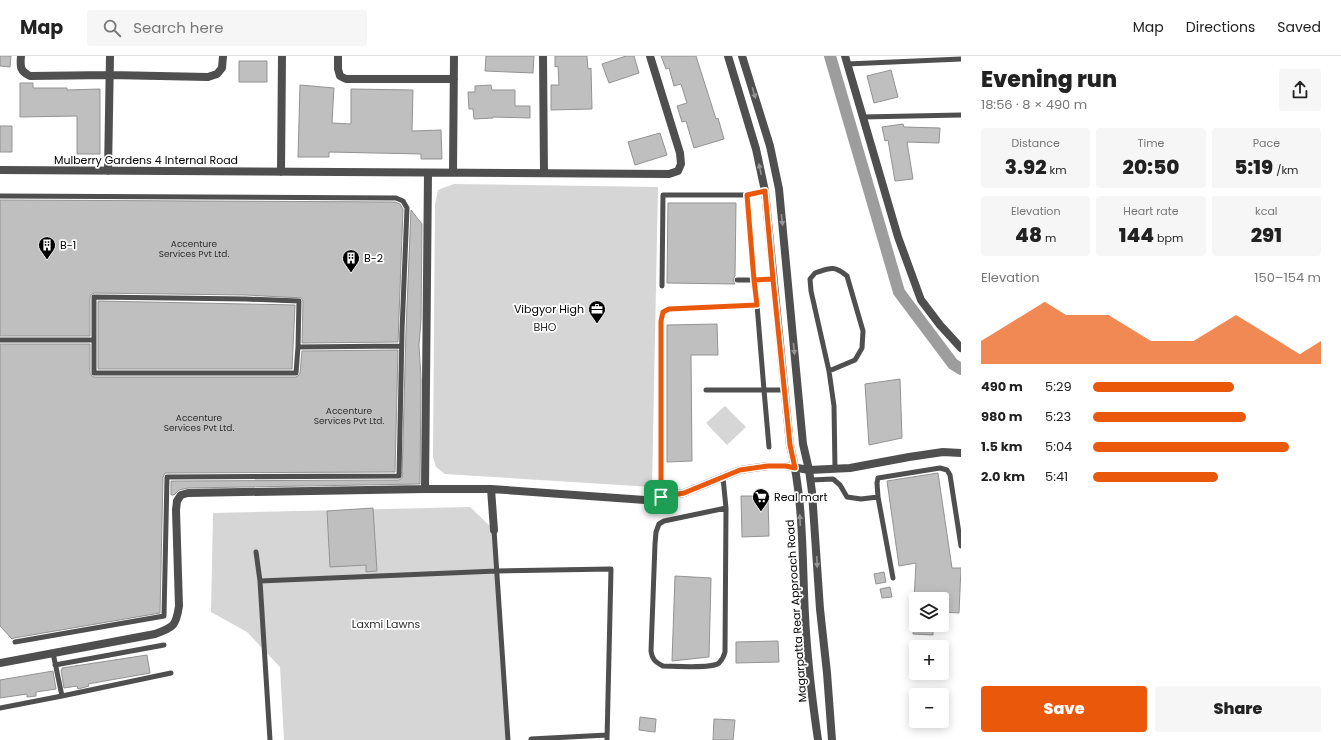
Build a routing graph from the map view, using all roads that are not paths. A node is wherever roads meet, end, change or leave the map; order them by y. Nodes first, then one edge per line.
1 (21, 56) edge
2 (110, 56) edge
3 (223, 56) edge
4 (282, 56) edge
5 (338, 56) edge
6 (454, 56) edge
7 (543, 56) edge
8 (650, 56) edge
9 (728, 56) edge
10 (742, 56) edge
11 (961, 59) edge
12 (846, 60) edge
13 (110, 75) junction
14 (454, 79) junction
15 (961, 115) edge
16 (862, 117) junction
17 (0, 170) edge
18 (108, 171) junction
19 (280, 172) junction
20 (453, 172) junction
21 (428, 173) junction
22 (544, 173) junction
23 (765, 191) junction
24 (747, 195) junction
25 (0, 196) edge
26 (773, 279) junction
27 (737, 280) dead end
28 (754, 280) junction
29 (662, 286) dead end
30 (757, 305) junction
31 (0, 340) edge
32 (94, 340) junction
33 (401, 346) junction
34 (298, 347) junction
35 (961, 348) edge
36 (829, 371) junction
37 (706, 390) dead end
38 (764, 390) junction
39 (784, 390) junction
40 (769, 447) dead end
41 (961, 452) edge
42 (795, 468) junction
43 (835, 469) junction
44 (809, 470) junction
45 (723, 478) junction
46 (811, 480) junction
47 (425, 489) junction
48 (491, 489) junction
49 (661, 497) junction
50 (878, 497) junction
51 (726, 508) junction
52 (494, 530) joint
53 (961, 546) edge
54 (256, 552) dead end
55 (497, 571) junction
56 (893, 578) dead end
57 (260, 581) junction
58 (15, 642) dead end
59 (164, 645) dead end
60 (53, 653) junction
61 (0, 663) edge
62 (55, 665) junction
63 (171, 673) dead end
64 (62, 696) junction
65 (0, 708) edge
66 (607, 737) edge
67 (531, 739) dead end
68 (270, 740) edge
69 (508, 740) edge
70 (818, 740) edge
71 (832, 740) edge

1 - 13 street
2 - 13 street
3 - 13 street
4 - 19 street
5 - 14 street
6 - 14 street
7 - 22 street
8 - 22 street, Mulberry Gardens 4 Internal Road
23 -> 9 street, Magarpatta Rear Approach Road
10 -> 44 street
11 - 12 lane
12 - 16 street
13 - 18 street
14 - 20 street
15 - 16 lane
16 - 35 street
17 - 18 street, Mulberry Gardens 4 Internal Road
18 - 19 street, Mulberry Gardens 4 Internal Road
19 - 21 street, Mulberry Gardens 4 Internal Road
20 - 21 street, Mulberry Gardens 4 Internal Road
20 - 22 street, Mulberry Gardens 4 Internal Road
21 - 47 street
23 - 24 lane
23 - 26 street, Magarpatta Rear Approach Road
24 - 28 lane
24 - 29 lane
25 - 33 lane
26 - 28 lane
26 - 39 street, Magarpatta Rear Approach Road
27 - 28 lane
28 - 30 lane
30 - 38 lane
30 - 49 lane
31 - 32 lane
32 - 34 lane
32 - 34 lane
33 - 34 lane
33 - 58 lane
36 - 36 lane
36 - 43 lane
37 - 38 lane
38 - 39 lane
38 - 40 lane
39 - 42 street, Magarpatta Rear Approach Road
41 - 43 street
42 - 44 street
42 - 45 street
70 -> 42 street, Magarpatta Rear Approach Road
43 - 44 street
44 - 46 street
45 - 49 street
45 - 51 lane
46 - 50 lane
46 -> 71 street
47 - 48 street
47 - 60 street
48 - 49 street
48 - 52 street
50 - 53 lane
50 - 56 lane
51 - 51 lane
52 - 55 lane
54 - 57 lane
55 - 57 lane
55 - 66 lane
55 - 69 lane
57 - 68 lane
59 - 62 lane
60 - 61 street
60 - 62 lane
62 - 64 lane
63 - 64 lane
64 - 65 lane
66 - 67 lane

